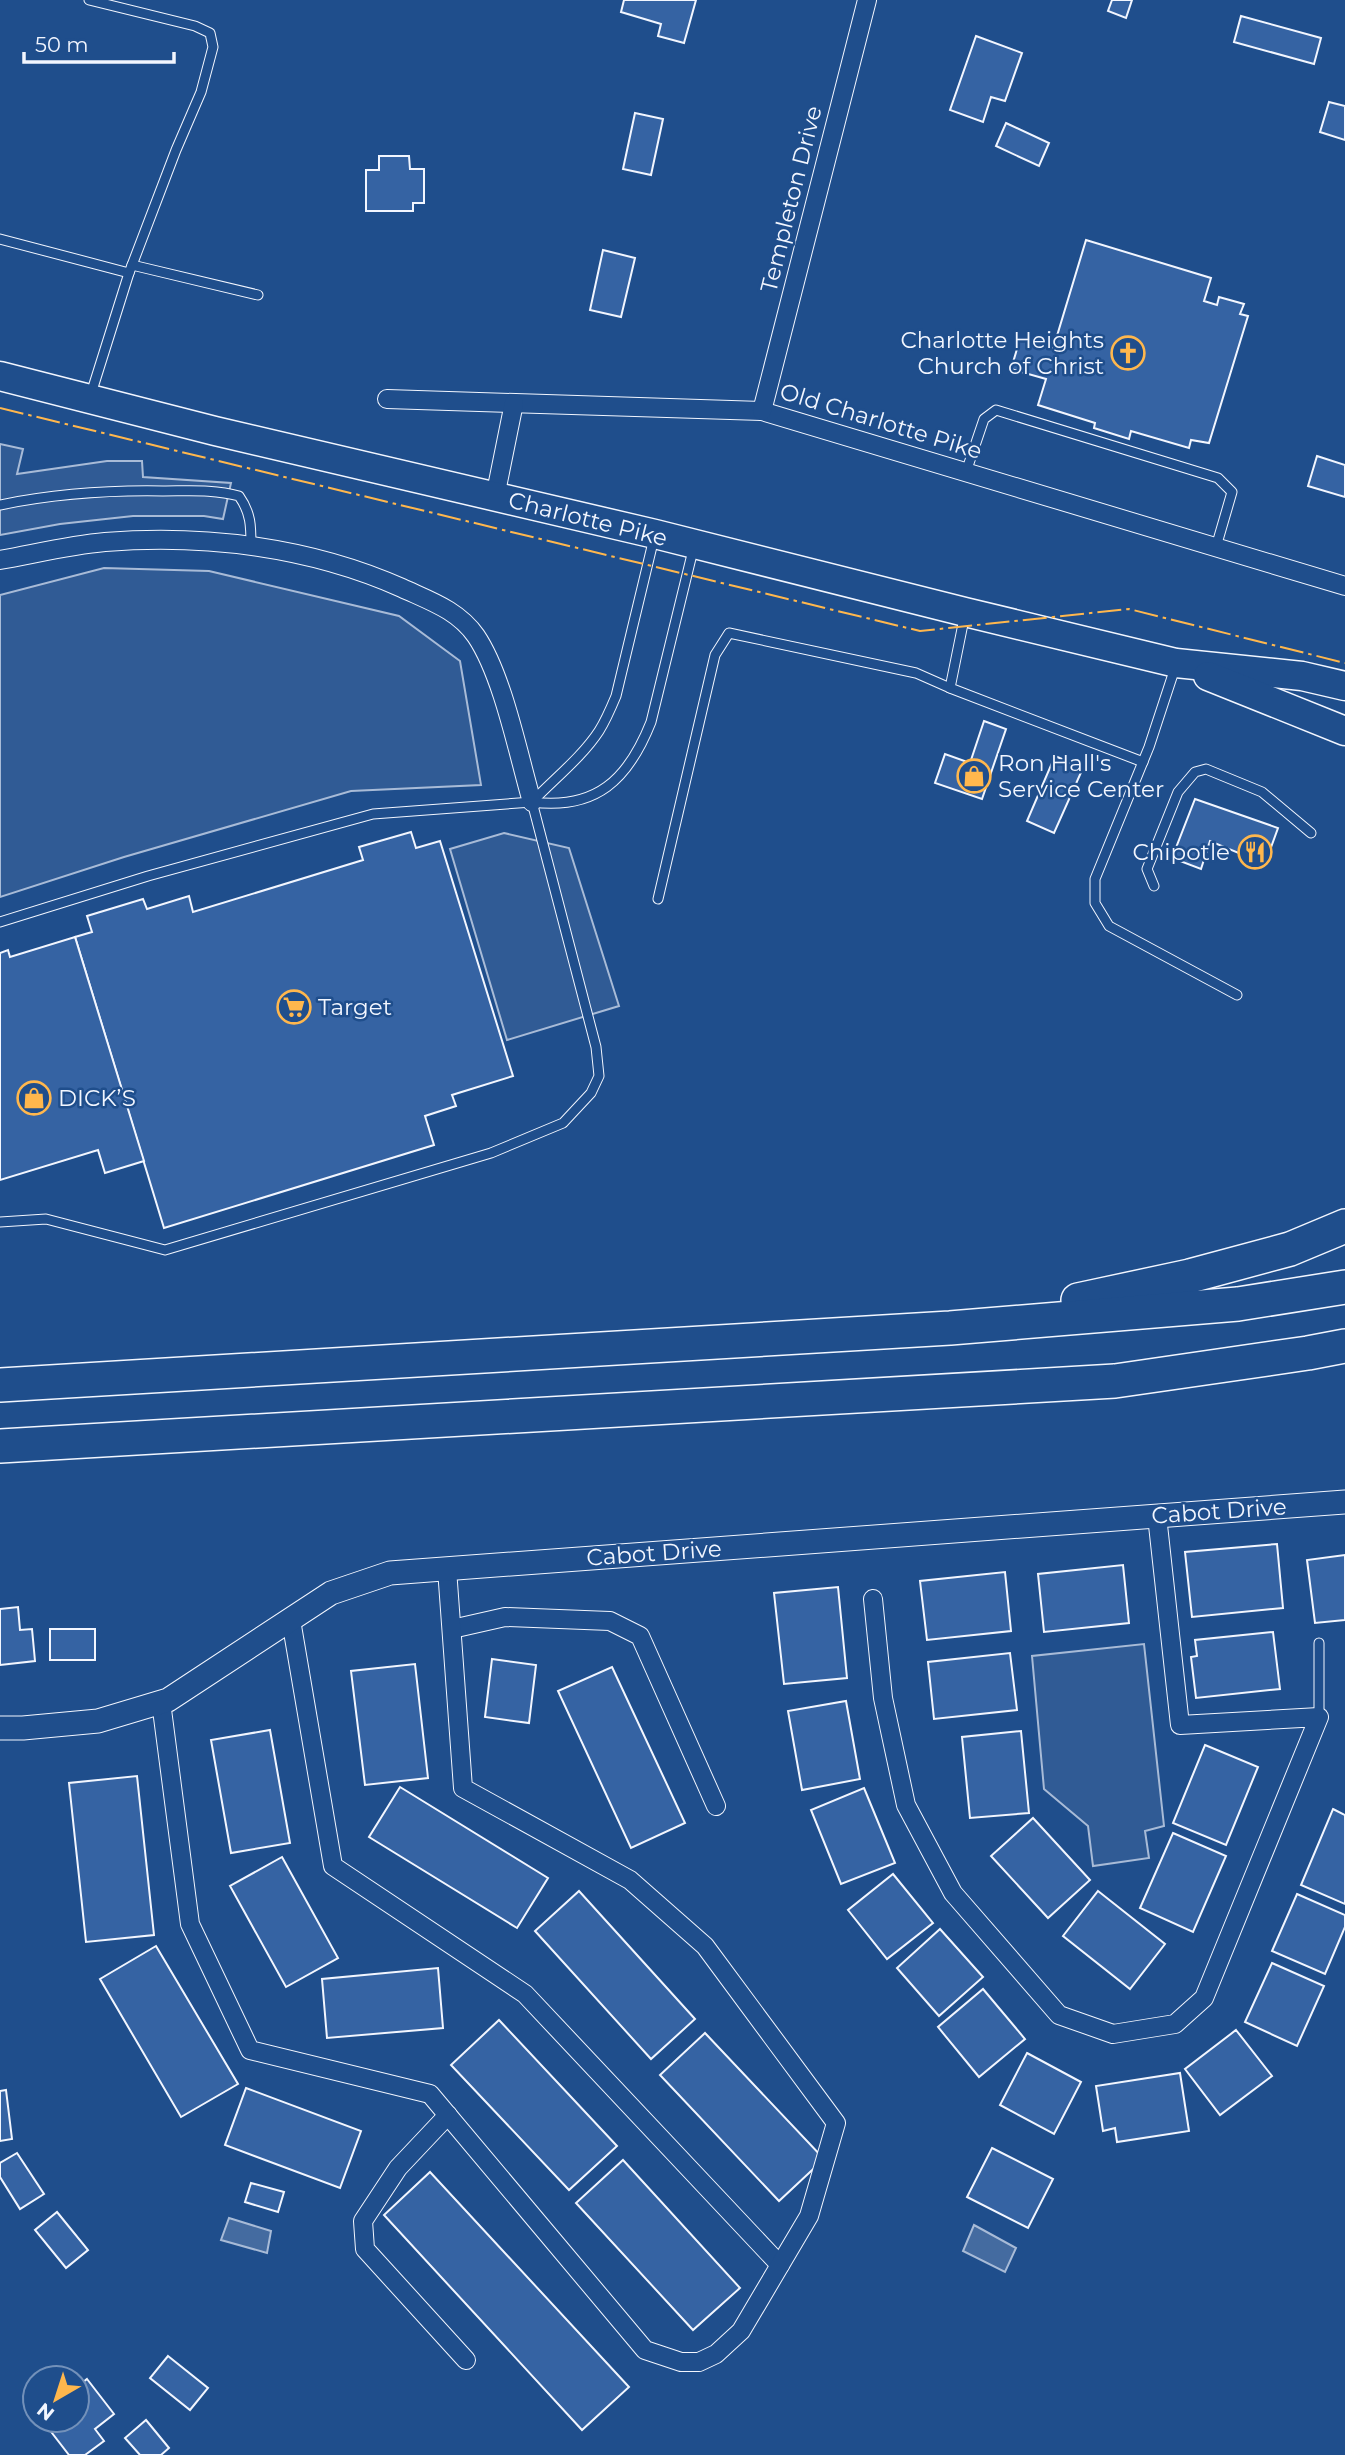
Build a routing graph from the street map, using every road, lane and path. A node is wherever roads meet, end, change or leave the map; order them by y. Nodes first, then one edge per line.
1 (89, 0) edge
2 (867, 0) edge
3 (0, 239) edge
4 (131, 269) junction
5 (258, 295) dead end
6 (0, 376) edge
7 (89, 399) junction
8 (387, 399) dead end
9 (514, 403) junction
10 (762, 411) junction
11 (966, 472) junction
12 (495, 496) junction
13 (0, 505) edge
14 (655, 534) junction
15 (694, 545) junction
16 (251, 546) junction
17 (1216, 547) junction
18 (0, 560) edge
19 (1345, 586) edge
20 (965, 612) junction
21 (1176, 663) junction
22 (1345, 687) edge
23 (950, 688) junction
24 (1345, 731) edge
25 (1143, 762) junction
26 (532, 802) junction
27 (1311, 832) dead end
28 (1154, 886) dead end
29 (658, 899) dead end
30 (0, 922) edge
31 (1237, 995) dead end
32 (0, 1222) edge
33 (1345, 1226) edge
34 (1345, 1287) edge
35 (950, 1328) junction
36 (1345, 1346) edge
37 (1308, 1353) junction
38 (1345, 1353) edge
39 (0, 1385) edge
40 (0, 1446) edge
41 (1345, 1502) edge
42 (1157, 1516) junction
43 (447, 1569) junction
44 (873, 1599) dead end
45 (291, 1620) junction
46 (452, 1629) junction
47 (1319, 1643) dead end
48 (161, 1702) junction
49 (1319, 1717) junction
50 (0, 1728) edge
51 (716, 1806) dead end
52 (448, 2115) junction
53 (780, 2265) junction
54 (466, 2360) dead end

1 - 4 lane
2 - 10 street, Templeton Drive
3 - 4 lane
4 - 5 lane
4 - 7 lane
6 - 7 main road, Charlotte Pike
7 - 12 main road, Charlotte Pike
8 - 9 street, Old Charlotte Pike
9 - 10 street, Old Charlotte Pike
9 - 12 street
10 - 11 street, Old Charlotte Pike
11 - 17 street, Old Charlotte Pike
11 - 17 lane
12 - 14 main road, Charlotte Pike
13 - 16 lane
14 - 15 main road, Charlotte Pike
14 - 26 lane
15 - 20 main road, Charlotte Pike
15 - 26 lane
16 - 18 street
16 - 26 street
17 - 19 street, Old Charlotte Pike
20 - 21 main road, Charlotte Pike
20 - 23 lane
21 - 22 main road, Charlotte Pike
21 - 24 main road, Charlotte Pike
21 - 25 lane
23 - 25 lane
23 - 29 lane
25 - 31 lane
26 - 30 lane
26 - 32 lane
27 - 28 lane
33 - 35 highway
34 - 35 highway
35 - 39 highway
36 - 37 highway
37 - 38 highway
37 - 40 highway
41 - 42 street, Cabot Drive
42 - 43 street, Cabot Drive
42 - 49 street
43 - 45 street, Cabot Drive
43 - 46 street
44 - 49 street
45 - 48 street, Cabot Drive
45 - 53 street
46 - 51 street
46 - 53 street
47 - 49 lane
48 - 50 street, Cabot Drive
48 - 52 street
52 - 53 street
52 - 54 street

